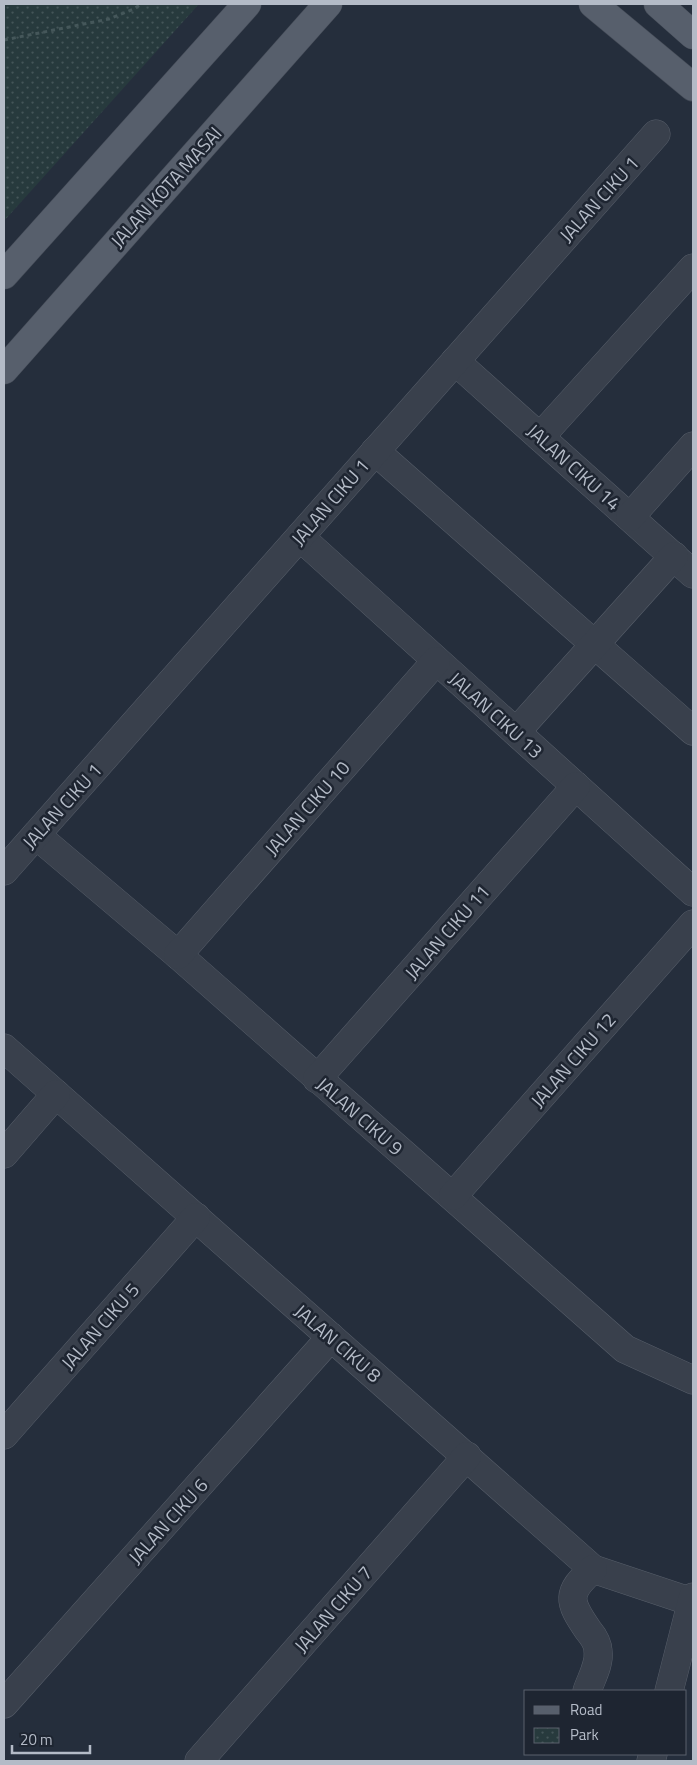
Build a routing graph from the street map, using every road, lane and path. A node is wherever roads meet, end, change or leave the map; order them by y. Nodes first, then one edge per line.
1 (141, 4) edge
2 (247, 4) edge
3 (328, 4) edge
4 (593, 4) edge
5 (658, 4) edge
6 (693, 35) edge
7 (4, 40) edge
8 (693, 87) edge
9 (656, 134) dead end
10 (693, 268) edge
11 (4, 275) edge
12 (455, 361) junction
13 (4, 370) edge
14 (540, 437) junction
15 (693, 446) edge
16 (375, 451) junction
17 (630, 517) junction
18 (300, 537) junction
19 (684, 565) edge
20 (595, 644) junction
21 (436, 661) junction
22 (693, 731) edge
23 (516, 732) junction
24 (576, 786) junction
25 (36, 834) junction
26 (4, 871) edge
27 (693, 892) edge
28 (693, 924) edge
29 (178, 955) junction
30 (4, 1048) edge
31 (317, 1079) junction
32 (56, 1094) junction
33 (4, 1154) edge
34 (452, 1196) junction
35 (196, 1217) junction
36 (332, 1337) junction
37 (693, 1380) edge
38 (4, 1435) edge
39 (467, 1456) junction
40 (593, 1569) junction
41 (693, 1600) edge
42 (688, 1635) edge
43 (587, 1690) edge
44 (669, 1690) edge
45 (4, 1704) edge
46 (200, 1761) edge

1 - 7 path
2 - 11 main road
3 - 13 main road, JALAN KOTA MASAI
4 - 8 main road
5 - 6 main road
9 - 12 street, JALAN CIKU 1
10 - 14 street
12 - 14 street, JALAN CIKU 14
12 - 16 street, JALAN CIKU 1
14 - 17 street, JALAN CIKU 14
15 - 17 street
16 - 18 street, JALAN CIKU 1
16 - 20 street
17 - 19 street, JALAN CIKU 14
18 - 21 street, JALAN CIKU 13
18 - 25 street, JALAN CIKU 1
19 - 20 street
20 - 22 street
20 - 23 street
21 - 23 street, JALAN CIKU 13
21 - 29 street, JALAN CIKU 10
23 - 24 street, JALAN CIKU 13
24 - 27 street, JALAN CIKU 13
24 - 31 street, JALAN CIKU 11
25 - 26 street, JALAN CIKU 1
25 - 29 street, JALAN CIKU 9
28 - 34 street, JALAN CIKU 12
29 - 31 street, JALAN CIKU 9
30 - 32 street, JALAN CIKU 8
31 - 34 street, JALAN CIKU 9
32 - 33 street
32 - 35 street, JALAN CIKU 8
34 - 37 street, JALAN CIKU 9
35 - 36 street, JALAN CIKU 8
35 - 38 street, JALAN CIKU 5
36 - 39 street, JALAN CIKU 8
36 - 45 street, JALAN CIKU 6
39 - 40 street, JALAN CIKU 8
39 - 46 street, JALAN CIKU 7
40 - 41 street, JALAN CIKU 8
40 - 43 street
41 - 42 street
42 - 44 street

